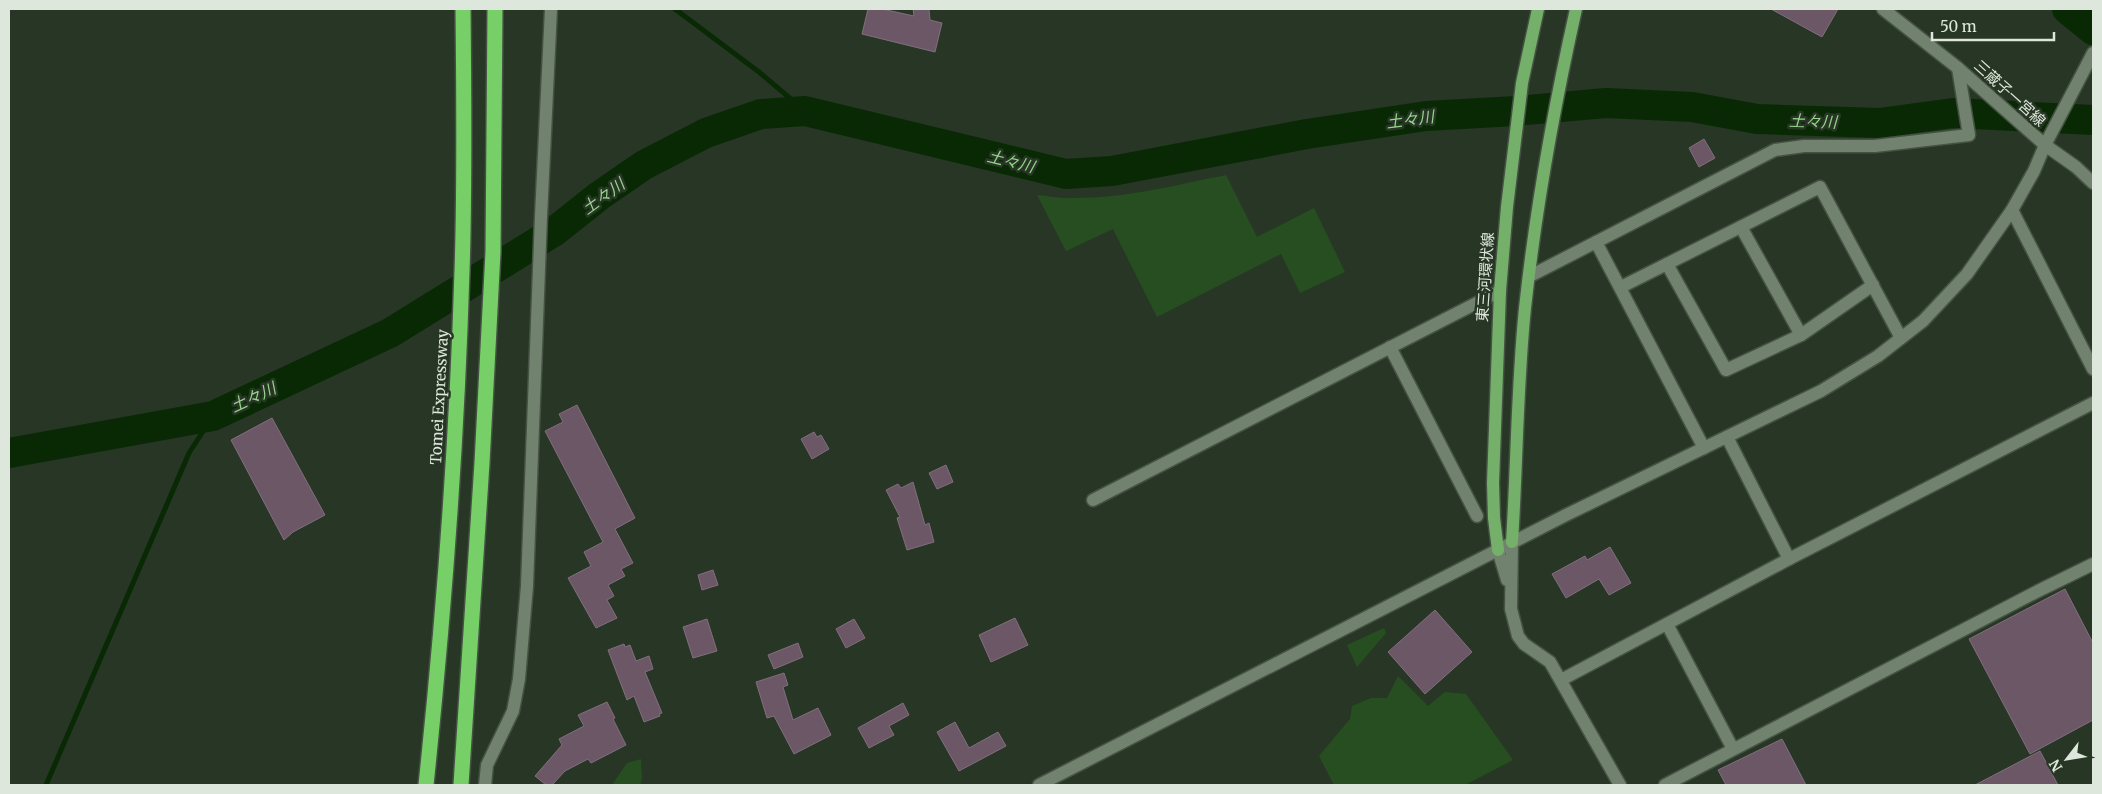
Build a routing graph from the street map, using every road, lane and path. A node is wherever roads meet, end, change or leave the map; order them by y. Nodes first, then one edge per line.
1 (464, 9) edge
2 (495, 9) edge
3 (551, 9) edge
4 (1538, 9) edge
5 (1576, 9) edge
6 (1882, 9) edge
7 (2091, 57) edge
8 (1958, 68) junction
9 (2043, 141) junction
10 (2093, 183) edge
11 (2012, 210) junction
12 (1741, 227) junction
13 (1596, 242) junction
14 (1667, 264) junction
15 (1530, 276) junction
16 (1873, 285) junction
17 (1621, 287) junction
18 (1500, 291) junction
19 (1801, 334) junction
20 (1901, 338) junction
21 (1390, 347) junction
22 (2093, 369) edge
23 (2093, 403) edge
24 (1727, 437) junction
25 (1704, 448) junction
26 (1093, 500) dead end
27 (1477, 516) dead end
28 (1512, 542) junction
29 (1498, 550) junction
30 (1789, 559) junction
31 (2093, 564) edge
32 (1510, 590) junction
33 (1667, 624) junction
34 (1561, 680) junction
35 (1734, 749) junction
36 (426, 785) edge
37 (460, 785) edge
38 (485, 785) edge
39 (1039, 785) edge
40 (1620, 785) edge
41 (1665, 785) edge

1 - 36 highway, Tomei Expressway
2 - 37 highway
3 - 38 street
4 - 18 main road, 東三河環状線
5 - 15 main road
6 - 8 street, 三蔵子一宮線
7 - 9 street
8 - 9 street, 三蔵子一宮線
8 - 13 street
9 - 10 street, 三蔵子一宮線
9 - 11 street
11 - 20 street
11 - 22 street
12 - 14 street
12 - 16 street
12 - 19 street
13 - 15 street
13 - 17 street
14 - 17 street
14 - 19 street
15 - 28 main road
16 - 19 street
16 - 20 street
17 - 25 street
18 - 21 street
18 - 29 main road, 東三河環状線
20 - 24 street
21 - 26 street
21 - 27 street
23 - 30 street
24 - 25 street
24 - 30 street
25 - 28 street
28 - 29 street
28 - 32 street
29 - 32 street
29 - 39 street
30 - 33 street
31 - 35 street
32 - 34 street
33 - 34 street
33 - 35 street
34 - 40 street
35 - 41 street

